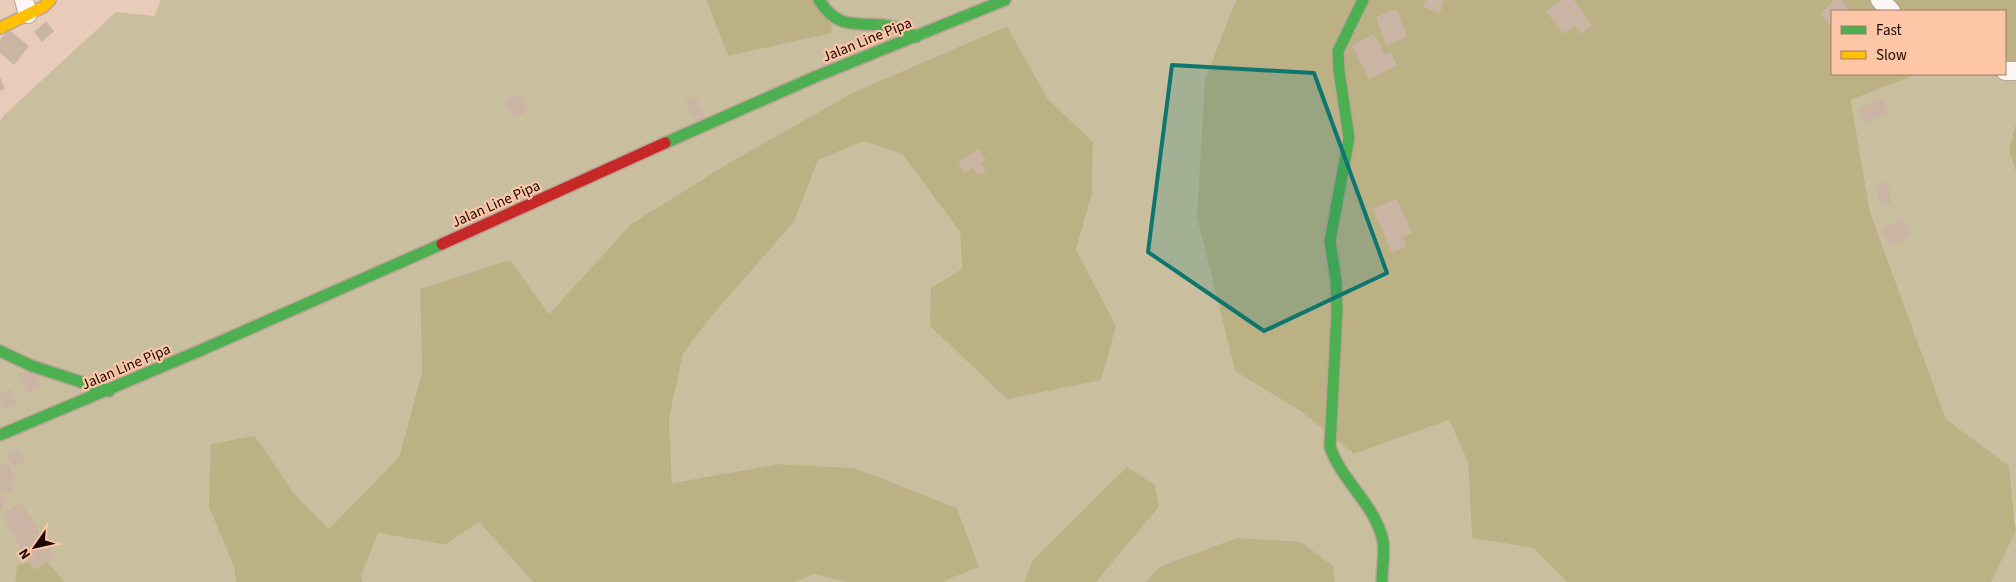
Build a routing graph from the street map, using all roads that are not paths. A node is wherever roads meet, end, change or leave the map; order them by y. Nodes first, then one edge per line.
1 (50, 0) edge
2 (819, 0) edge
3 (1005, 0) edge
4 (1363, 0) edge
5 (1880, 0) edge
6 (26, 7) edge
7 (1890, 10) edge
8 (0, 28) edge
9 (916, 37) junction
10 (0, 351) edge
11 (109, 391) junction
12 (0, 435) edge
13 (1382, 580) dead end

1 - 6 main road
2 - 9 main road
3 - 9 main road, Jalan Line Pipa
4 - 13 main road
5 - 7 street
6 - 8 main road
9 - 11 main road, Jalan Line Pipa
10 - 11 main road
11 - 12 main road, Jalan Line Pipa

